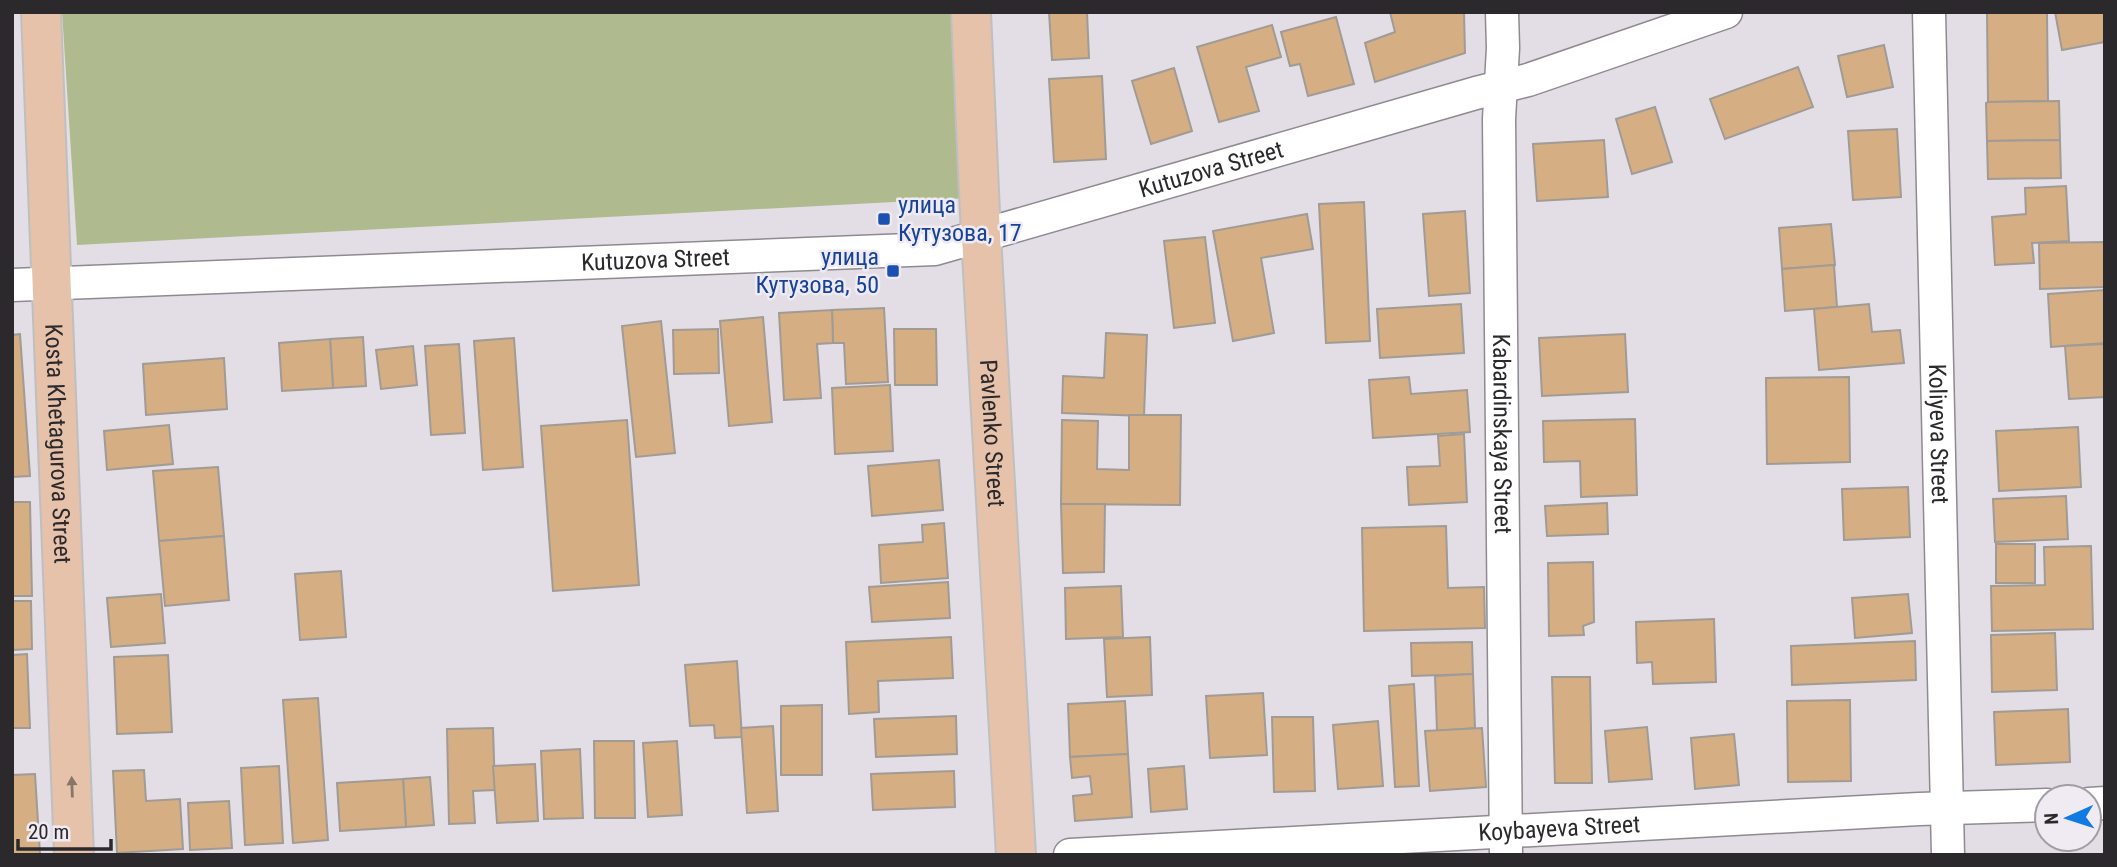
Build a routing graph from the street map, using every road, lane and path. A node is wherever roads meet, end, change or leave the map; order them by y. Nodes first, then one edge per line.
1 (971, 12) edge
2 (1502, 12) edge
3 (1726, 12) edge
4 (1929, 12) edge
5 (42, 19) edge
6 (1500, 88) junction
7 (981, 236) junction
8 (52, 284) junction
9 (12, 285) edge
10 (2033, 805) edge
11 (1948, 808) junction
12 (1506, 843) edge
13 (74, 855) edge
14 (1016, 855) edge
15 (1070, 855) edge
16 (1948, 855) edge

1 - 7 main road, Pavlenko Street
2 - 6 street, Kabardinskaya Street
3 - 6 street, Kutuzova Street
4 - 11 street, Koliyeva Street
5 - 8 main road, Kosta Khetagurova Street
6 - 7 street, Kutuzova Street
6 - 12 street, Kabardinskaya Street
7 - 8 street, Kutuzova Street
7 - 14 main road, Pavlenko Street
8 - 9 street, Kutuzova Street
13 -> 8 main road, Kosta Khetagurova Street
10 - 11 street, Koybayeva Street
11 - 12 street, Koybayeva Street
11 - 16 street, Koliyeva Street
12 - 15 street, Koybayeva Street

